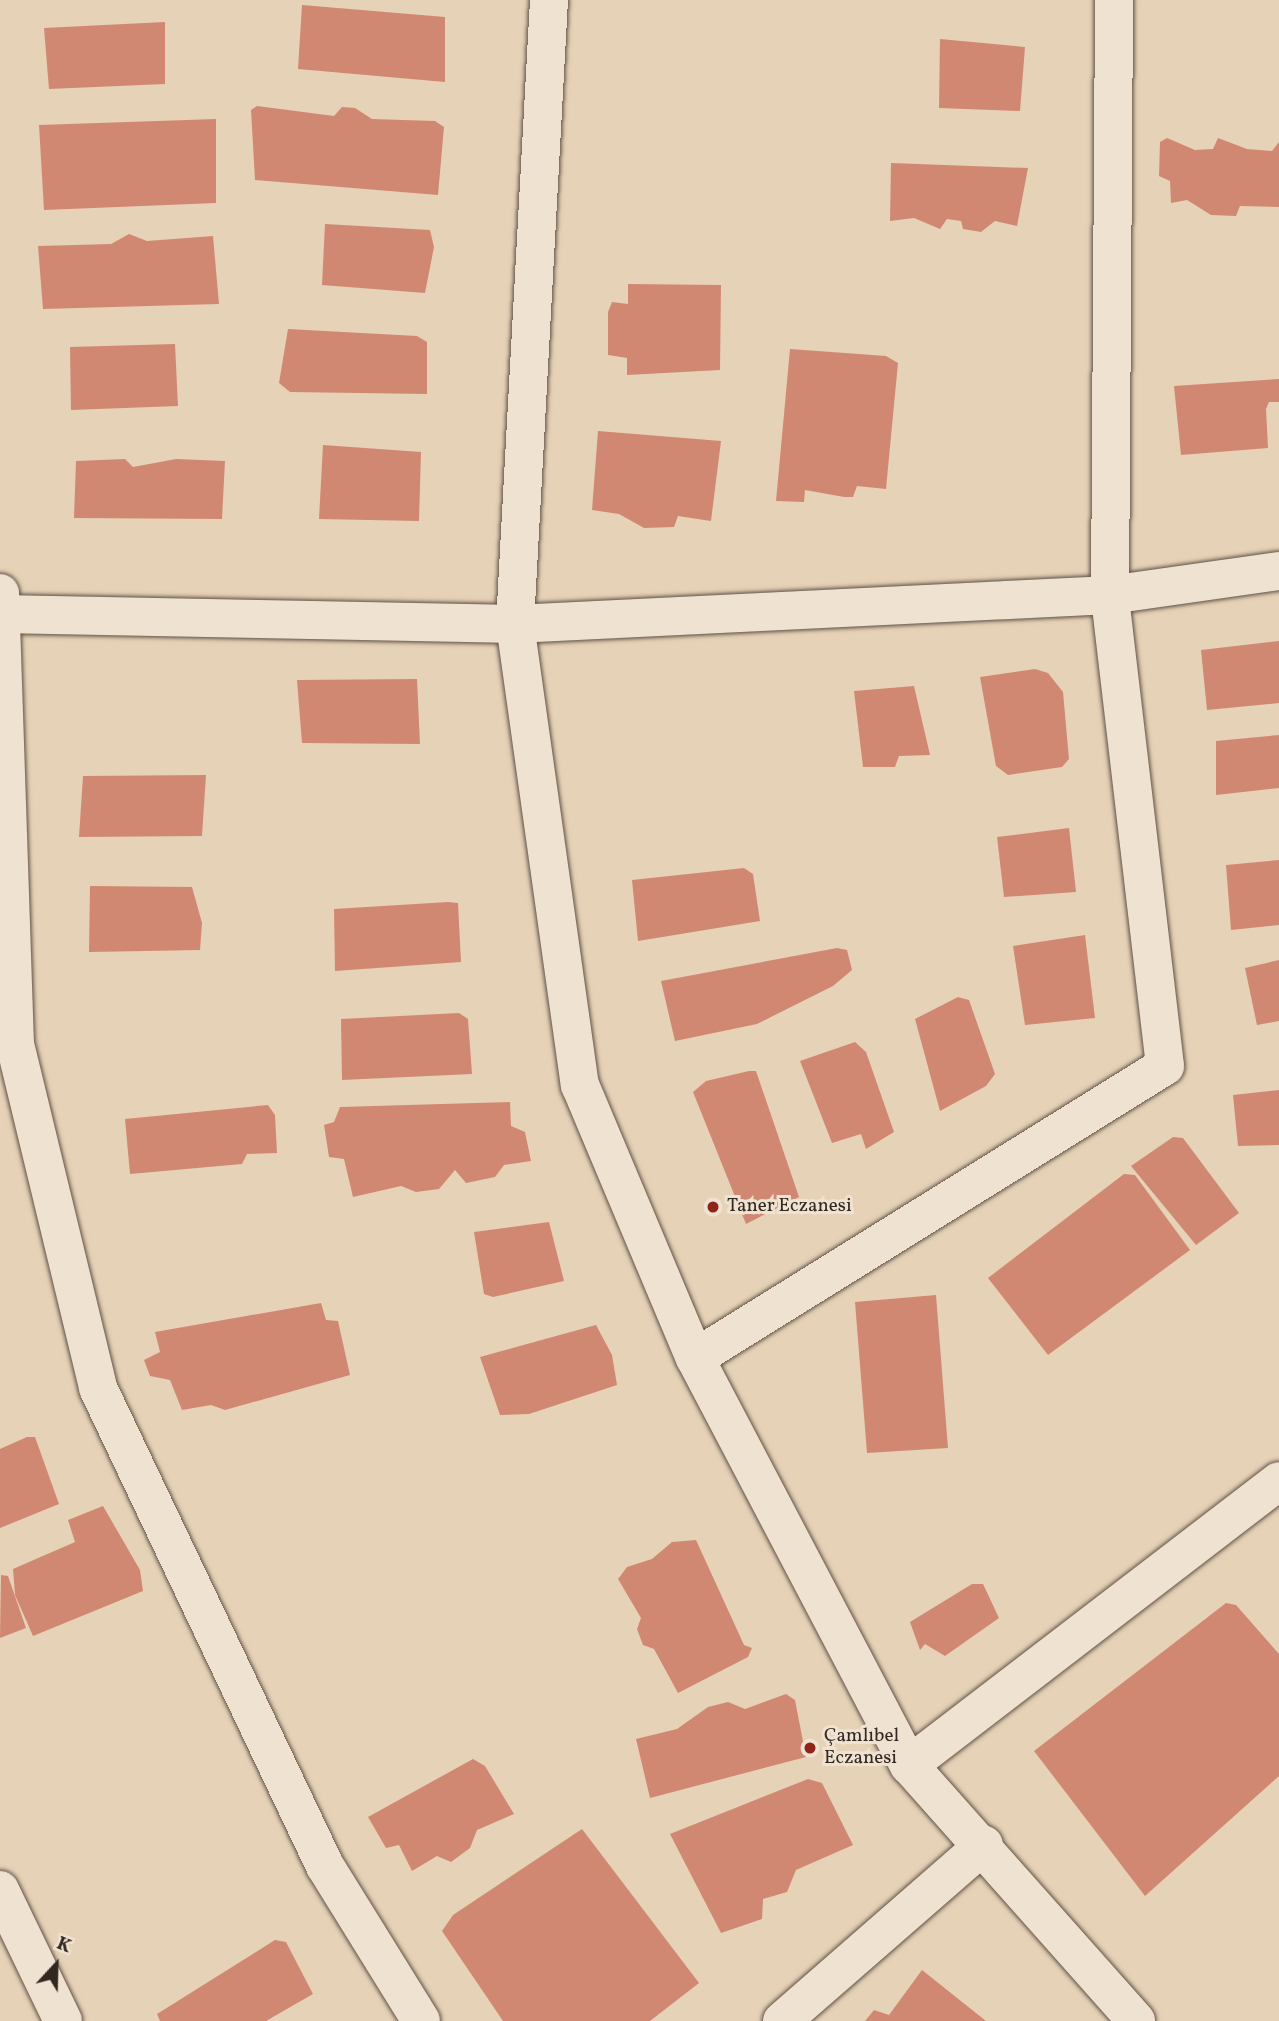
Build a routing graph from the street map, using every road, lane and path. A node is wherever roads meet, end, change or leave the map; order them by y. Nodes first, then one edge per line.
1 (549, 0) edge
2 (1114, 0) edge
3 (1279, 571) edge
4 (1110, 595) junction
5 (0, 607) edge
6 (515, 625) junction
7 (695, 1358) junction
8 (1279, 1481) edge
9 (909, 1765) junction
10 (984, 1845) junction
11 (0, 1890) edge
12 (63, 2021) edge
13 (421, 2021) edge
14 (782, 2021) edge
15 (1136, 2021) edge

1 - 6 street
2 - 4 street
3 - 4 street
4 - 6 street
4 - 7 street
5 - 6 street
5 - 13 street
6 - 7 street
7 - 9 street
8 - 9 street
9 - 10 street
10 - 14 street
10 - 15 street
11 - 12 street

